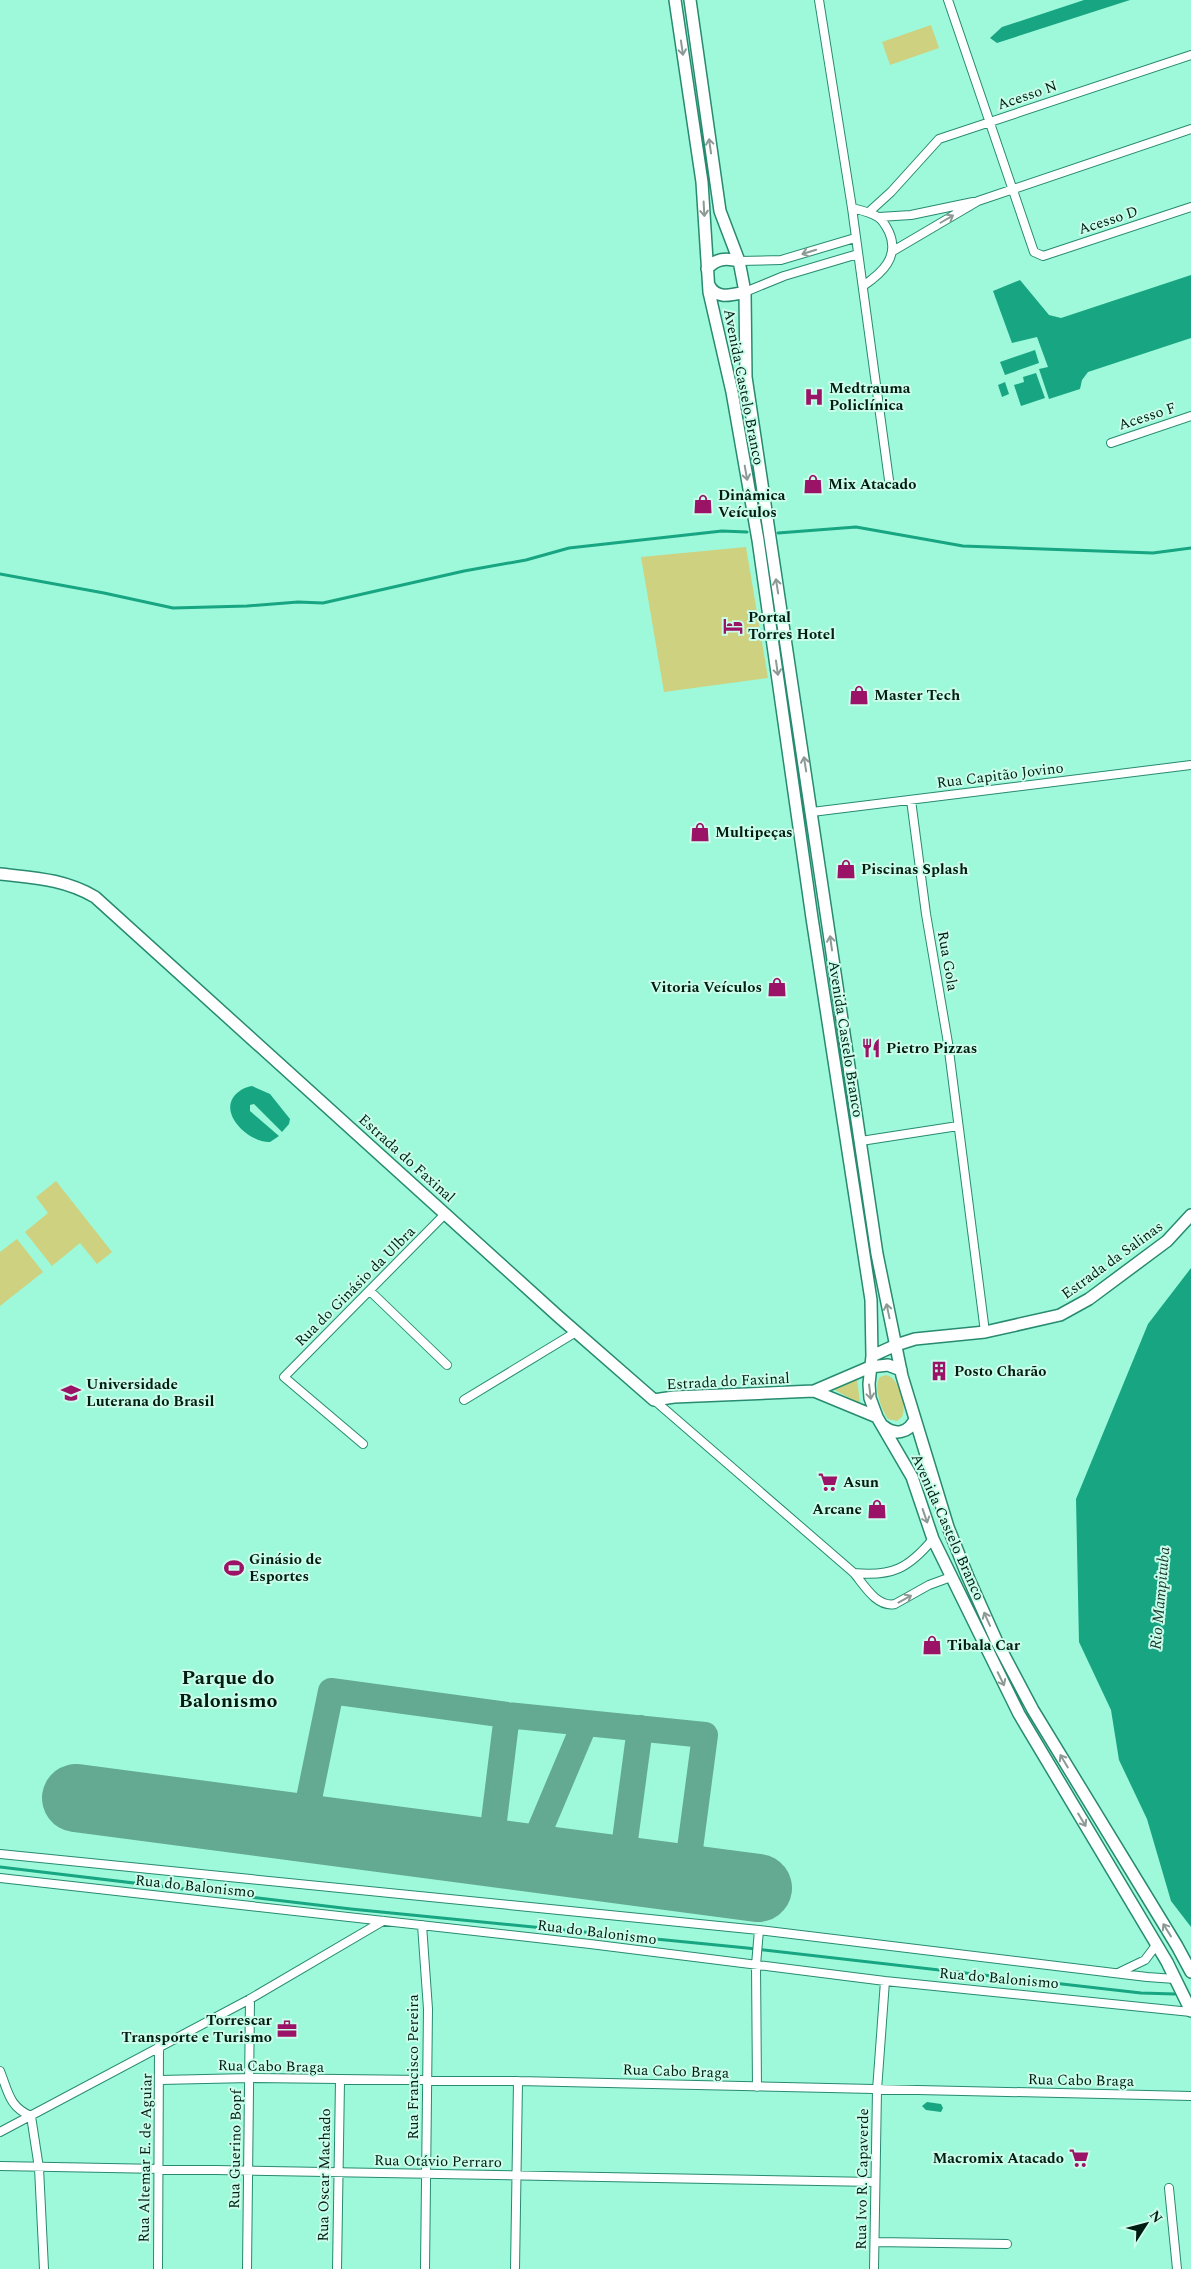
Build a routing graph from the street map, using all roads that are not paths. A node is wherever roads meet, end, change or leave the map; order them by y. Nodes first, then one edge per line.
1 (675, 0) edge
2 (690, 0) edge
3 (820, 0) edge
4 (948, 0) edge
5 (1191, 55) edge
6 (989, 123) junction
7 (1191, 129) edge
8 (1011, 189) junction
9 (978, 202) junction
10 (1191, 207) edge
11 (852, 208) junction
12 (869, 212) junction
13 (879, 217) junction
14 (855, 238) junction
15 (893, 251) junction
16 (858, 254) junction
17 (739, 260) junction
18 (781, 260) junction
19 (707, 269) junction
20 (784, 276) junction
21 (708, 285) junction
22 (863, 286) junction
23 (745, 292) junction
24 (1191, 416) edge
25 (1111, 443) dead end
26 (889, 480) dead end
27 (1191, 765) edge
28 (911, 800) junction
29 (812, 812) junction
30 (0, 874) edge
31 (958, 1126) junction
32 (861, 1141) junction
33 (446, 1213) junction
34 (1191, 1215) edge
35 (370, 1291) junction
36 (576, 1332) junction
37 (985, 1332) junction
38 (896, 1344) junction
39 (871, 1362) junction
40 (447, 1365) dead end
41 (901, 1370) junction
42 (814, 1391) junction
43 (464, 1400) dead end
44 (654, 1400) junction
45 (915, 1419) junction
46 (879, 1421) junction
47 (364, 1444) dead end
48 (934, 1539) junction
49 (854, 1573) junction
50 (951, 1577) junction
51 (0, 1854) edge
52 (0, 1878) edge
53 (383, 1921) junction
54 (422, 1926) junction
55 (759, 1930) junction
56 (1157, 1944) junction
57 (756, 1962) junction
58 (1118, 1972) junction
59 (1191, 1972) edge
60 (1176, 1979) junction
61 (885, 1982) junction
62 (250, 1998) junction
63 (1191, 2012) edge
64 (159, 2046) junction
65 (0, 2071) edge
66 (250, 2078) junction
67 (160, 2080) junction
68 (340, 2080) junction
69 (429, 2080) junction
70 (518, 2080) junction
71 (758, 2087) junction
72 (877, 2090) junction
73 (1191, 2096) edge
74 (30, 2116) junction
75 (0, 2132) edge
76 (0, 2166) edge
77 (39, 2168) junction
78 (159, 2168) junction
79 (249, 2172) junction
80 (338, 2174) junction
81 (426, 2174) junction
82 (518, 2176) junction
83 (875, 2182) junction
84 (1169, 2188) dead end
85 (875, 2242) junction
86 (1007, 2244) dead end
87 (44, 2269) edge
88 (158, 2269) edge
89 (247, 2269) edge
90 (337, 2269) edge
91 (425, 2269) edge
92 (516, 2269) edge
93 (874, 2269) edge
94 (1177, 2269) edge

1 -> 19 main road, Avenida Castelo Branco
17 -> 2 main road, Avenida Castelo Branco
3 - 11 street
4 - 6 street
5 - 6 street, Acesso N
6 - 8 street
6 - 12 street, Acesso N
7 - 8 street
8 - 9 street
8 - 10 street, Acesso D
9 - 13 street
15 -> 9 street
11 - 12 street
11 - 14 street
12 - 13 street
13 - 15 street
14 - 16 street
14 -> 18 street
15 - 22 street
16 - 20 street
16 - 22 street
17 - 18 street
17 - 19 main road
17 - 23 main road, Avenida Castelo Branco
18 - 20 street
19 - 21 main road, Avenida Castelo Branco
20 - 23 street
21 - 23 main road
21 -> 39 main road, Avenida Castelo Branco
22 - 26 street
29 -> 23 main road, Avenida Castelo Branco
24 - 25 street, Acesso F
27 - 28 street, Rua Capitão Jovino
28 - 29 street, Rua Capitão Jovino
28 - 31 street, Rua Gola
32 -> 29 main road, Avenida Castelo Branco
30 - 33 main road, Estrada do Faxinal
31 - 32 street
31 - 37 street, Rua Gola
38 -> 32 main road, Avenida Castelo Branco
33 - 35 street, Rua do Ginásio da Ulbra
33 - 36 main road, Estrada do Faxinal
34 - 37 main road, Estrada da Salinas
35 - 40 street
35 - 47 street, Rua do Ginásio da Ulbra
36 - 43 street
36 - 44 main road, Estrada do Faxinal
37 - 38 main road, Estrada da Salinas
38 - 39 main road, Estrada da Salinas
38 - 41 main road, Avenida Castelo Branco
39 - 41 main road
39 - 42 main road, Estrada da Salinas
39 -> 46 main road, Avenida Castelo Branco
41 - 45 main road, Avenida Castelo Branco
42 - 44 main road, Estrada do Faxinal
42 - 46 main road
44 - 49 street
45 - 46 main road
59 -> 45 main road, Avenida Castelo Branco
46 -> 48 main road, Avenida Castelo Branco
48 - 49 street
48 - 50 main road, Avenida Castelo Branco
49 -> 50 street
50 -> 56 main road, Avenida Castelo Branco
51 - 55 street, Rua do Balonismo
52 - 53 street, Rua do Balonismo
53 - 54 street, Rua do Balonismo
53 - 62 street
54 - 57 street, Rua do Balonismo
54 - 69 street, Rua Francisco Pereira
55 - 57 street
55 - 58 street, Rua do Balonismo
56 - 58 street
56 - 60 main road, Avenida Castelo Branco
57 - 61 street, Rua do Balonismo
57 - 71 street
58 - 60 street, Rua do Balonismo
60 - 63 main road, Avenida Castelo Branco
61 - 63 street, Rua do Balonismo
61 - 72 street, Rua Ivo R. Capaverde
62 - 64 street
62 - 66 street, Rua Guerino Bopf
64 - 67 street, Rua Altemar E. de Aguiar
64 - 74 street
65 - 74 street
66 - 67 street, Rua Cabo Braga
66 - 68 street, Rua Cabo Braga
66 - 79 street, Rua Guerino Bopf
67 - 78 street, Rua Altemar E. de Aguiar
68 - 69 street, Rua Cabo Braga
68 - 80 street, Rua Oscar Machado
69 - 70 street, Rua Cabo Braga
69 - 81 street, Rua Francisco Pereira
70 - 71 street, Rua Cabo Braga
70 - 82 street
71 - 72 street, Rua Cabo Braga
72 - 73 street, Rua Cabo Braga
72 - 83 street, Rua Ivo R. Capaverde
74 - 75 street
74 - 77 street
76 - 77 street, Rua Otávio Perraro
77 - 78 street, Rua Otávio Perraro
77 - 87 street
78 - 79 street, Rua Otávio Perraro
78 - 88 street, Rua Altemar E. de Aguiar
79 - 80 street, Rua Otávio Perraro
79 - 89 street, Rua Guerino Bopf
80 - 81 street, Rua Otávio Perraro
80 - 90 street, Rua Oscar Machado
81 - 82 street, Rua Otávio Perraro
81 - 91 street, Rua Francisco Pereira
82 - 83 street, Rua Otávio Perraro
82 - 92 street
83 - 85 street, Rua Ivo R. Capaverde
84 - 94 street
85 - 86 street
85 - 93 street, Rua Ivo R. Capaverde

